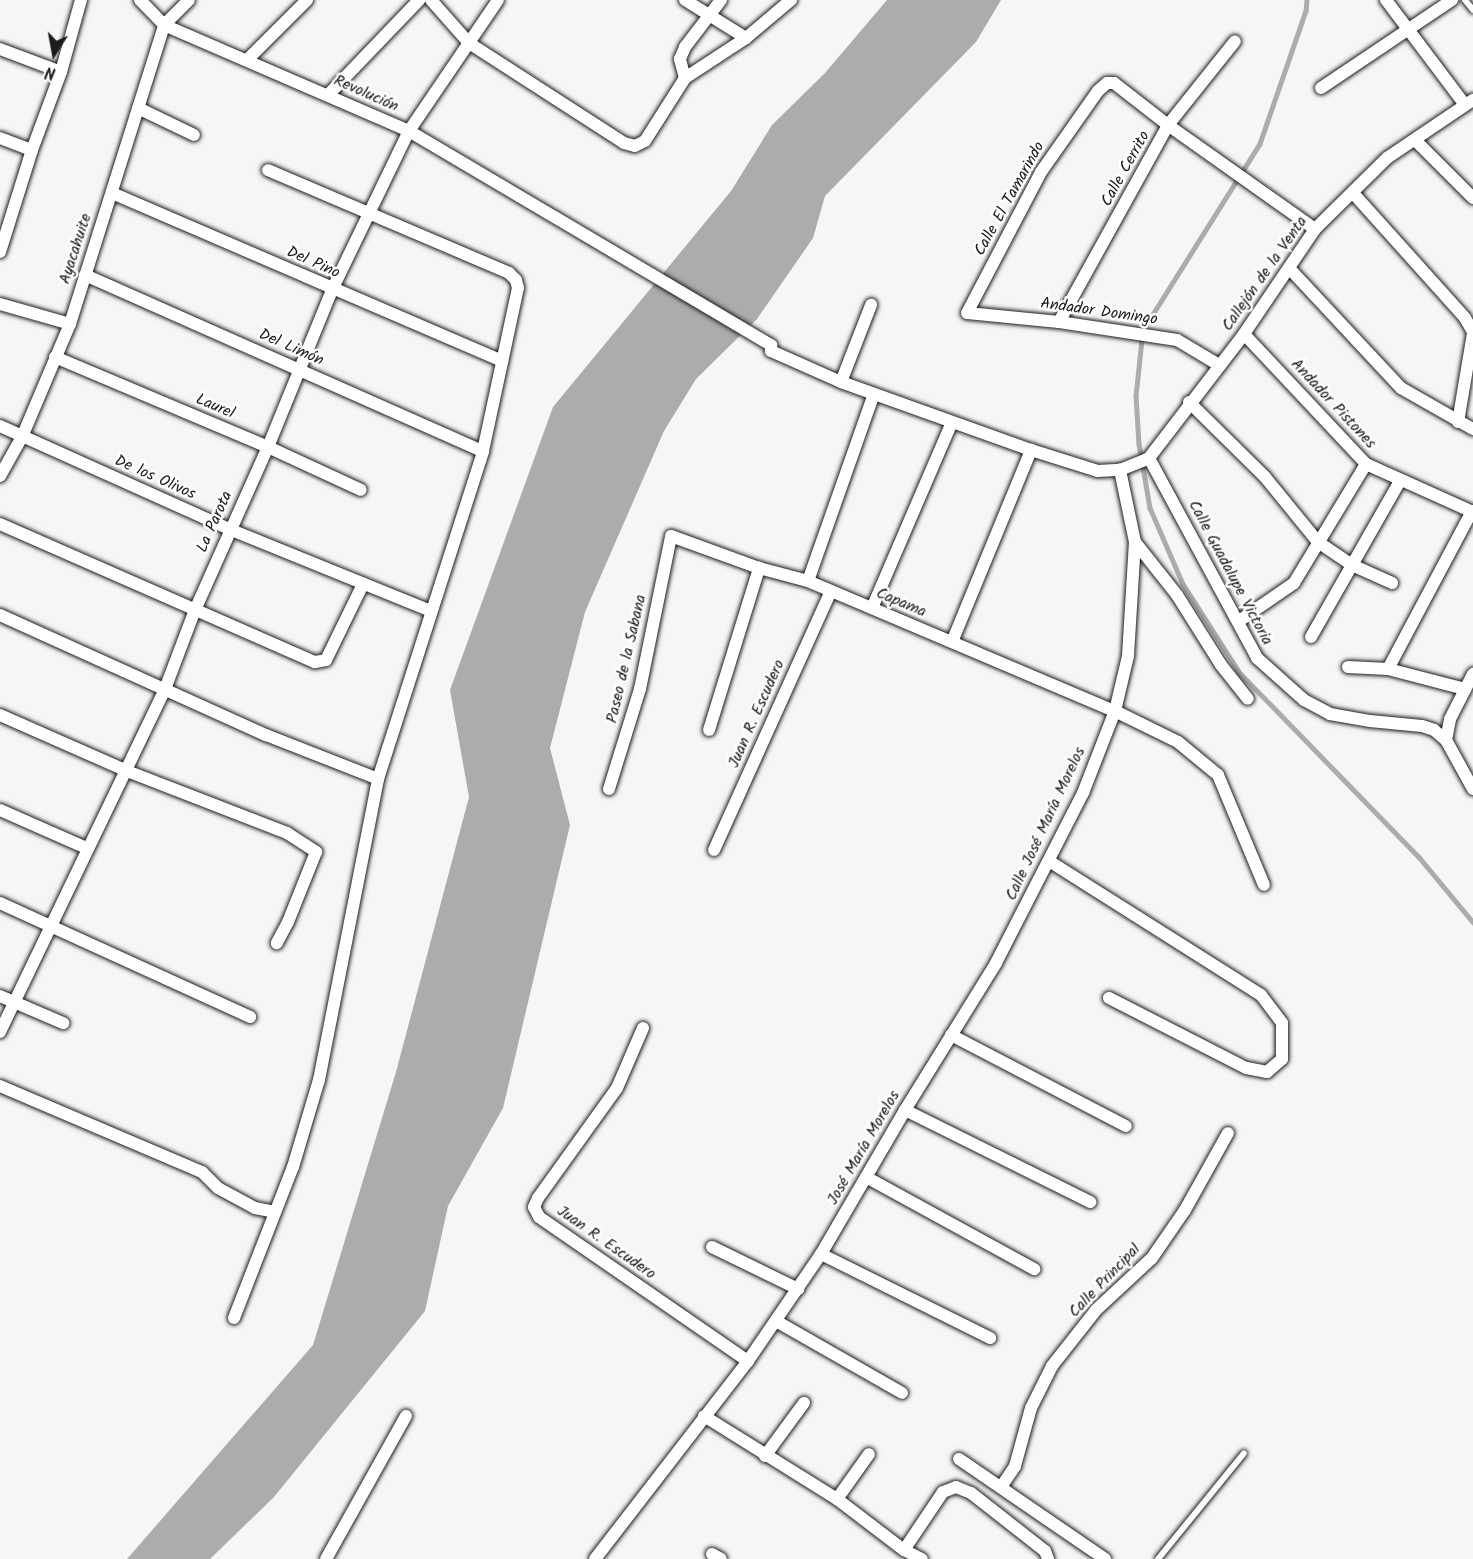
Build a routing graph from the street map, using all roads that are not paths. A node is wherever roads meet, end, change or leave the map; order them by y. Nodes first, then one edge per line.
1 (81, 0) edge
2 (140, 0) edge
3 (189, 0) edge
4 (307, 0) edge
5 (419, 0) edge
6 (431, 0) edge
7 (498, 0) edge
8 (684, 0) edge
9 (721, 0) edge
10 (791, 0) edge
11 (1386, 0) edge
12 (1452, 0) edge
13 (1465, 0) edge
14 (1473, 10) edge
15 (709, 15) junction
16 (164, 25) junction
17 (1407, 28) junction
18 (746, 38) junction
19 (1236, 40) dead end
20 (469, 43) junction
21 (0, 50) edge
22 (247, 60) junction
23 (61, 72) junction
24 (685, 78) junction
25 (1321, 88) dead end
26 (328, 95) junction
27 (1469, 103) edge
28 (138, 108) junction
29 (1168, 125) junction
30 (409, 131) junction
31 (194, 135) dead end
32 (0, 138) edge
33 (1415, 140) junction
34 (32, 150) junction
35 (268, 170) dead end
36 (112, 193) junction
37 (1353, 193) junction
38 (1473, 198) edge
39 (369, 215) junction
40 (4, 224) edge
41 (1315, 229) junction
42 (0, 252) edge
43 (1289, 268) junction
44 (85, 275) junction
45 (332, 290) junction
46 (0, 304) edge
47 (871, 305) dead end
48 (967, 313) joint
49 (1059, 322) junction
50 (70, 324) junction
51 (1473, 332) edge
52 (1244, 334) junction
53 (55, 357) junction
54 (502, 361) junction
55 (1219, 365) junction
56 (298, 369) junction
57 (841, 382) junction
58 (874, 394) junction
59 (1189, 402) junction
60 (952, 422) junction
61 (1458, 422) junction
62 (0, 426) edge
63 (1473, 429) edge
64 (22, 437) junction
65 (268, 447) junction
66 (1031, 450) junction
67 (483, 451) junction
68 (1142, 461) junction
69 (1366, 464) junction
70 (1120, 470) junction
71 (0, 476) edge
72 (1400, 481) junction
73 (362, 490) dead end
74 (1473, 511) edge
75 (0, 524) edge
76 (229, 529) junction
77 (671, 536) joint
78 (1135, 542) junction
79 (1318, 542) junction
80 (1352, 564) junction
81 (759, 567) junction
82 (808, 580) junction
83 (1392, 583) dead end
84 (363, 584) junction
85 (831, 591) junction
86 (872, 608) junction
87 (195, 610) junction
88 (431, 611) junction
89 (0, 615) edge
90 (1239, 621) junction
91 (1311, 637) dead end
92 (952, 642) junction
93 (1348, 667) dead end
94 (1388, 669) junction
95 (1473, 674) edge
96 (165, 689) junction
97 (1465, 689) junction
98 (1248, 699) dead end
99 (1115, 711) junction
100 (0, 715) edge
101 (710, 730) dead end
102 (1446, 740) junction
103 (127, 771) junction
104 (378, 779) junction
105 (609, 789) dead end
106 (1473, 789) edge
107 (0, 810) edge
108 (86, 848) junction
109 (714, 850) dead end
110 (1049, 861) junction
111 (1264, 885) dead end
112 (0, 903) edge
113 (52, 925) junction
114 (277, 943) dead end
115 (1003, 950) joint
116 (0, 996) edge
117 (1109, 998) dead end
118 (15, 1001) junction
119 (250, 1017) dead end
120 (63, 1023) dead end
121 (643, 1028) dead end
122 (0, 1032) edge
123 (951, 1035) junction
124 (0, 1086) edge
125 (905, 1110) junction
126 (1126, 1126) dead end
127 (1228, 1133) dead end
128 (866, 1177) junction
129 (1090, 1202) dead end
130 (275, 1212) junction
131 (712, 1247) dead end
132 (821, 1254) junction
133 (1034, 1269) dead end
134 (798, 1288) junction
135 (234, 1318) dead end
136 (776, 1321) junction
137 (990, 1338) dead end
138 (748, 1361) junction
139 (902, 1393) dead end
140 (804, 1403) dead end
141 (406, 1416) dead end
142 (704, 1416) junction
143 (869, 1454) dead end
144 (1244, 1454) dead end
145 (765, 1456) junction
146 (959, 1459) dead end
147 (1001, 1487) junction
148 (837, 1499) junction
149 (904, 1550) junction
150 (326, 1559) edge
151 (595, 1559) edge
152 (922, 1559) edge
153 (1048, 1559) edge
154 (1105, 1559) edge
155 (1158, 1559) edge

1 - 23 street
2 - 16 street, Revolución
3 - 16 street
4 - 22 street
5 - 26 street
6 - 20 street
7 - 20 street, La Parota
8 - 15 street
9 - 15 street
10 - 18 street
11 - 17 street
12 - 17 street
13 - 14 lane
15 - 18 street
15 - 24 street
16 - 22 street, Revolución
16 - 28 street, Ayacahuite
17 - 25 street
17 - 27 street
18 - 24 street
19 - 29 street, Calle Cerrito
20 - 24 street
20 - 30 street, La Parota
21 - 23 street
22 - 26 street, Revolución
23 - 34 street
26 - 30 street, Revolución
27 - 33 street, Callejón de la Venta
28 - 31 street
28 - 36 street, Ayacahuite
29 - 41 street
29 - 48 street, Calle El Tamarindo
29 - 49 street, Calle Cerrito
30 - 39 street, La Parota
30 - 57 street, Revolución
32 - 34 street
33 - 37 street, Callejón de la Venta
33 - 38 street
34 - 40 street
35 - 39 street
36 - 44 street, Ayacahuite
36 - 45 street, Del Pino
37 - 41 street, Callejón de la Venta
37 - 51 street
39 - 45 street, La Parota
39 - 54 street
40 - 42 street
41 - 43 street, Callejón de la Venta
43 - 52 street, Callejón de la Venta
43 - 61 street
44 - 50 street, Ayacahuite
44 - 56 street, Del Limón
45 - 54 street, Del Pino
45 - 56 street, La Parota
46 - 50 street
47 - 57 street
48 - 49 street, Andador Domingo
49 - 55 street, Andador Domingo
50 - 53 street, Ayacahuite
51 - 61 street
52 - 55 street, Callejón de la Venta
52 - 69 street, Andador Pistones
53 - 64 street, Ayacahuite
53 - 65 street, Laurel
54 - 67 street
55 - 59 street, Callejón de la Venta
56 - 65 street, La Parota
56 - 67 street, Del Limón
57 - 58 street
58 - 60 street
58 - 82 street
59 - 68 street, Callejón de la Venta
59 - 79 street
60 - 66 street
60 - 86 street
61 - 63 street
62 - 64 street, De los Olivos
64 - 71 street, Ayacahuite
64 - 76 street, De los Olivos
65 - 73 street, Laurel
65 - 76 street, La Parota
66 - 70 street
66 - 92 street
67 - 88 street
68 - 70 street
68 - 90 street, Calle Guadalupe Victoria
69 - 72 street, Andador Pistones
69 - 79 street
70 - 78 street
72 - 74 street, Andador Pistones
72 - 80 street
74 - 94 street
75 - 87 street
76 - 84 street, De los Olivos
76 - 87 street, La Parota
77 - 81 street, Capama
77 - 105 street, Paseo de la Sabana
78 - 98 street
78 - 99 street, Calle José María Morelos
79 - 80 street
79 - 90 street
80 - 83 street
80 - 91 street
81 - 82 street, Capama
81 - 101 street
82 - 85 street, Capama
84 - 87 street
84 - 88 street, De los Olivos
85 - 86 street, Capama
85 - 109 street, Juan R. Escudero
86 - 92 street, Capama
87 - 96 street, La Parota
88 - 104 street
89 - 96 street
90 - 102 street, Calle Guadalupe Victoria
92 - 99 street, Capama
93 - 94 street
94 - 97 street
95 - 97 street
96 - 103 street, La Parota
96 - 104 street
97 - 102 street
99 - 110 street, Calle José María Morelos
99 - 111 street, Capama
100 - 103 street
102 - 106 street
103 - 108 street, La Parota
103 - 114 street
104 - 130 street
107 - 108 street
108 - 113 street, La Parota
110 - 115 street, Calle José María Morelos
110 - 117 street
112 - 113 street
113 - 118 street, La Parota
113 - 119 street
115 - 123 street, José María Morelos
116 - 118 street
118 - 120 street
118 - 122 street, La Parota
121 - 138 street, Juan R. Escudero
123 - 125 street, José María Morelos
123 - 126 street
124 - 130 street
125 - 128 street, José María Morelos
125 - 129 street
127 - 147 street, Calle Principal
128 - 132 street, José María Morelos
128 - 133 street
130 - 135 street
131 - 134 street
132 - 134 street, José María Morelos
132 - 137 street
134 - 136 street, José María Morelos
136 - 138 street, José María Morelos
136 - 139 street
138 - 142 street, José María Morelos
140 - 145 street
141 - 150 street
142 - 145 street
142 - 151 street, José María Morelos
143 - 148 street
144 - 155 lane
145 - 148 street
146 - 147 street
147 - 154 street
148 - 149 street
149 - 152 street
149 - 153 street

